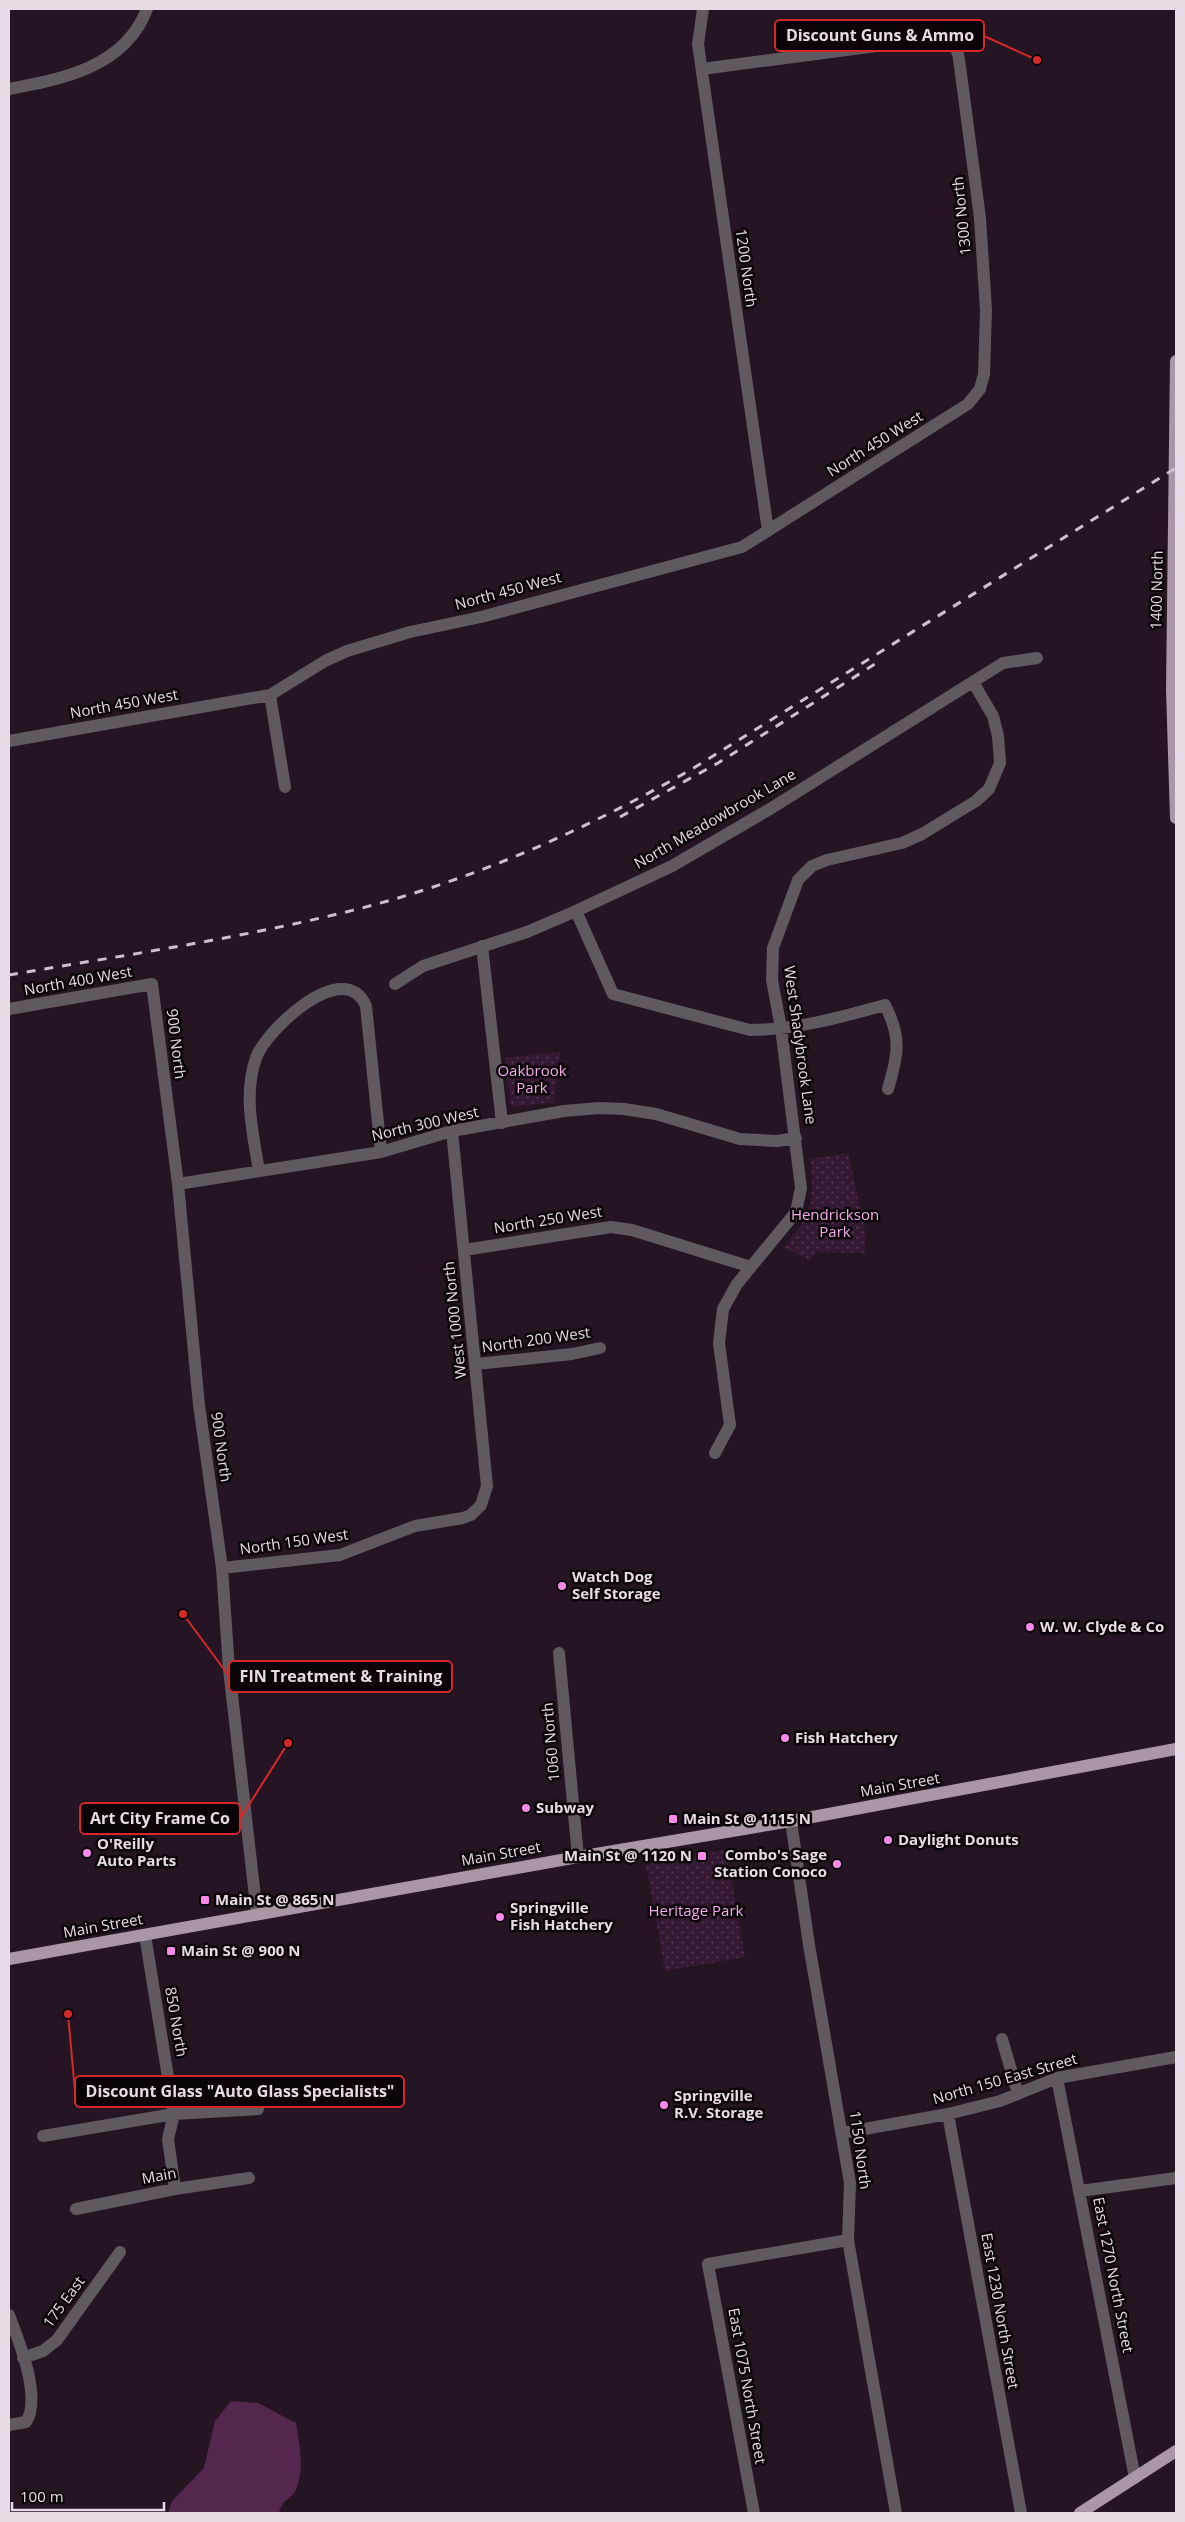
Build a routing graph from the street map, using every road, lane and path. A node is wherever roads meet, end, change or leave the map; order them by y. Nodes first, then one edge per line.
1 (147, 9) edge
2 (703, 9) edge
3 (702, 69) junction
4 (9, 89) edge
5 (1176, 361) edge
6 (980, 389) joint
7 (1175, 433) edge
8 (768, 531) junction
9 (1037, 658) dead end
10 (973, 682) junction
11 (270, 695) junction
12 (9, 741) edge
13 (285, 787) dead end
14 (1176, 818) edge
15 (576, 911) junction
16 (482, 946) junction
17 (152, 984) joint
18 (395, 984) dead end
19 (9, 1009) edge
20 (781, 1028) junction
21 (888, 1089) dead end
22 (502, 1123) junction
23 (452, 1131) junction
24 (796, 1138) junction
25 (381, 1152) junction
26 (259, 1171) junction
27 (178, 1184) junction
28 (464, 1250) junction
29 (751, 1268) junction
30 (600, 1348) dead end
31 (476, 1364) junction
32 (715, 1453) dead end
33 (481, 1504) joint
34 (222, 1568) junction
35 (559, 1653) dead end
36 (1176, 1749) edge
37 (791, 1821) junction
38 (578, 1857) junction
39 (257, 1914) junction
40 (145, 1935) junction
41 (9, 1959) edge
42 (1002, 2039) dead end
43 (1176, 2057) edge
44 (1057, 2078) junction
45 (1018, 2094) junction
46 (258, 2109) dead end
47 (174, 2114) junction
48 (948, 2114) junction
49 (842, 2133) junction
50 (43, 2136) dead end
51 (249, 2178) dead end
52 (1176, 2178) edge
53 (175, 2189) junction
54 (1080, 2191) junction
55 (76, 2209) dead end
56 (848, 2240) junction
57 (120, 2252) dead end
58 (9, 2315) edge
59 (23, 2358) junction
60 (9, 2426) edge
61 (1176, 2452) edge
62 (1135, 2478) junction
63 (754, 2513) edge
64 (896, 2513) edge
65 (1021, 2513) edge
66 (1080, 2513) edge

1 - 4 street
2 - 3 street, 1200 North
3 - 6 street, 1300 North
3 - 8 street, 1200 North
5 - 7 main road, 1400 North
6 - 8 street, North 450 West
7 - 14 main road, 1400 North
8 - 11 street, North 450 West
9 - 10 street, North Meadowbrook Lane
10 - 15 street, North Meadowbrook Lane
10 - 20 street, West Shadybrook Lane
11 - 12 street, North 450 West
11 - 13 street
15 - 16 street, North Meadowbrook Lane
15 - 20 street
16 - 18 street, North Meadowbrook Lane
16 - 22 street
17 - 19 street, North 400 West
17 - 27 street, 900 North
20 - 21 street
20 - 24 street, West Shadybrook Lane
22 - 23 street, North 300 West
22 - 24 street, North 300 West
23 - 25 street, North 300 West
23 - 28 street, West 1000 North
24 - 29 street, West Shadybrook Lane
25 - 26 street, North 300 West
25 - 26 street
26 - 27 street, North 300 West
27 - 34 street, 900 North
28 - 29 street, North 250 West
28 - 31 street, West 1000 North
29 - 32 street, West Shadybrook Lane
30 - 31 street, North 200 West
31 - 33 street, West 1000 North
33 - 34 street, North 150 West
34 - 39 street, 900 North
35 - 38 street, 1060 North
36 - 37 main road, Main Street
37 - 38 main road, Main Street
37 - 49 street, 1150 North
38 - 39 main road, Main Street
39 - 40 main road, Main Street
40 - 41 main road, Main Street
40 - 47 street, 850 North
42 - 45 street
43 - 44 street, North 150 East Street
44 - 45 street, North 150 East Street
44 - 54 street, East 1270 North Street
45 - 48 street, North 150 East Street
46 - 47 street
47 - 50 street
47 - 53 street
48 - 49 street, North 150 East Street
48 - 65 street, East 1230 North Street
49 - 56 street, 1150 North
51 - 53 street, Main
52 - 54 street
53 - 55 street, Main
54 - 62 street, East 1270 North Street
56 - 63 street, East 1075 North Street
56 - 64 street, 1150 North
57 - 59 street, 175 East
58 - 59 street
59 - 60 street
61 - 62 main road
62 - 66 main road

